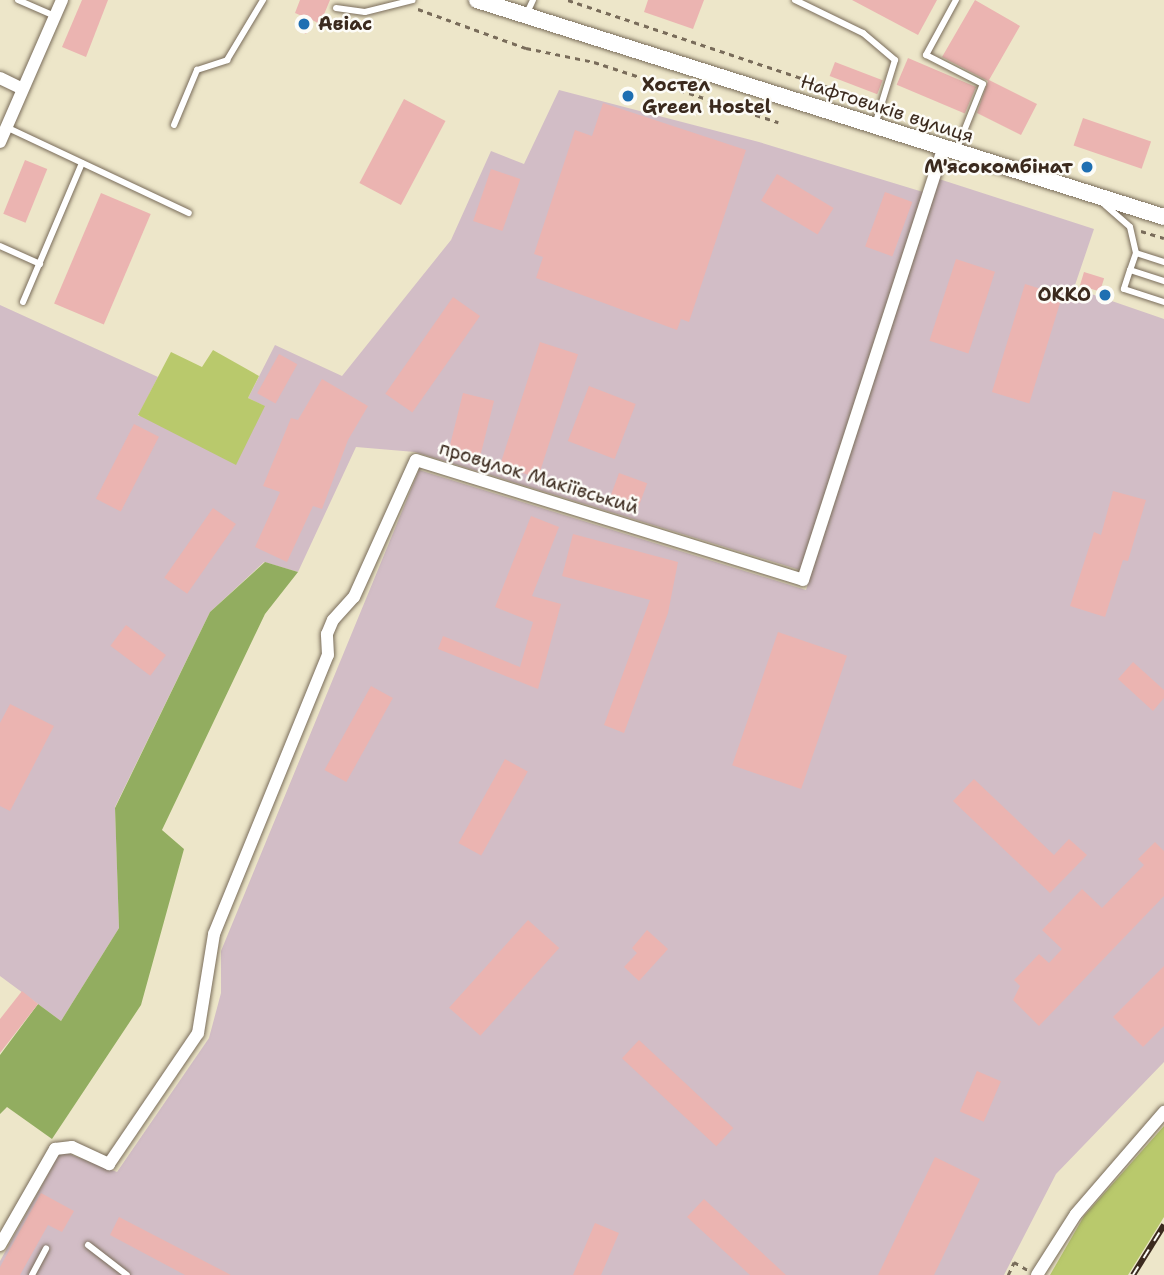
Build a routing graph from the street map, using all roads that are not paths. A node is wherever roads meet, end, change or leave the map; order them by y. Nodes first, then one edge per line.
1 (18, 0) edge
2 (62, 0) edge
3 (263, 0) edge
4 (413, 0) edge
5 (477, 0) edge
6 (795, 0) edge
7 (956, 0) edge
8 (336, 8) dead end
9 (530, 8) edge
10 (55, 16) junction
11 (0, 79) edge
12 (23, 89) junction
13 (174, 125) dead end
14 (6, 127) junction
15 (874, 127) junction
16 (0, 141) edge
17 (949, 151) junction
18 (82, 163) junction
19 (1089, 194) junction
20 (189, 213) dead end
21 (1164, 217) edge
22 (0, 246) edge
23 (1136, 253) junction
24 (1164, 262) edge
25 (40, 264) junction
26 (1130, 270) junction
27 (1164, 281) edge
28 (23, 302) dead end
29 (1164, 302) edge
30 (1164, 1112) edge
31 (0, 1245) edge
32 (89, 1245) dead end
33 (46, 1249) dead end
34 (1034, 1273) edge
35 (32, 1275) edge
36 (127, 1275) edge

1 - 10 lane
2 - 10 street
3 - 13 lane
4 - 8 lane
5 - 9 street, Нафтовиків вулиця
6 - 15 lane
7 - 17 lane
9 - 15 street, Нафтовиків вулиця
10 - 12 street
11 - 12 street
12 - 14 street
14 - 16 street
14 - 18 lane
15 - 17 street, Нафтовиків вулиця
17 - 19 street, Нафтовиків вулиця
17 - 31 street, провулок Макіївський
18 - 20 lane
18 - 25 lane
19 - 21 street, Нафтовиків вулиця
19 - 23 lane
22 - 25 lane
23 - 24 lane
23 - 26 lane
25 - 28 lane
26 - 27 lane
26 - 29 lane
30 - 34 street
32 - 36 lane
33 - 35 lane

